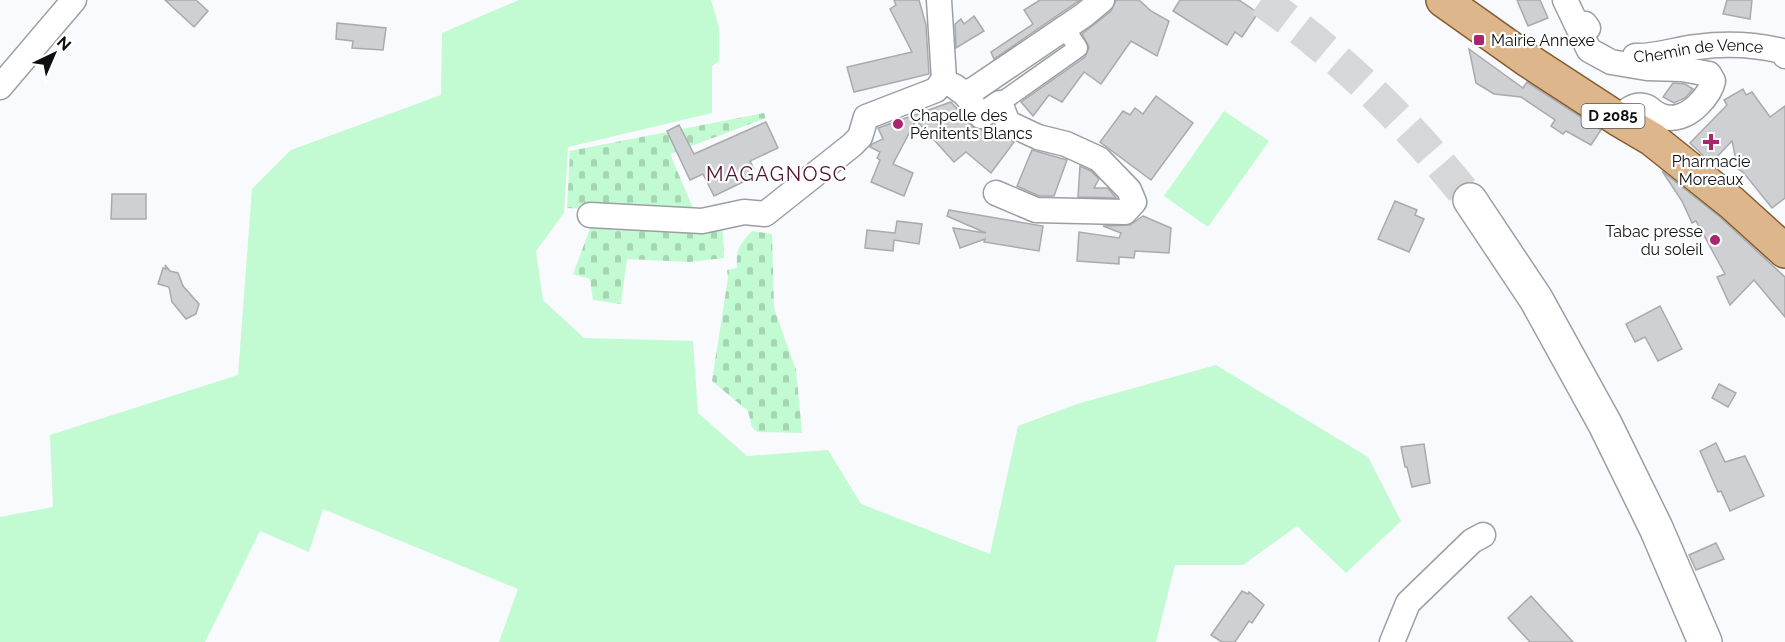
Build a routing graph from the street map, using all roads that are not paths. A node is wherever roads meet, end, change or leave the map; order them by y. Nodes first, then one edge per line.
1 (74, 0) edge
2 (939, 0) edge
3 (1102, 0) edge
4 (1443, 0) edge
5 (1565, 0) edge
6 (1576, 23) junction
7 (1065, 28) junction
8 (1785, 56) edge
9 (944, 79) junction
10 (0, 87) edge
11 (965, 94) junction
12 (1000, 103) junction
13 (1618, 119) junction
14 (996, 193) dead end
15 (1470, 200) tunnel mouth
16 (590, 215) dead end
17 (1785, 251) edge
18 (1484, 535) dead end
19 (1392, 642) edge
20 (1705, 642) edge

1 - 10 street
2 - 9 street
3 - 7 street
4 - 13 main road, D 2085
5 - 6 street, Chemin de Vence
6 - 8 street, Chemin de Vence
6 - 13 street
7 - 11 street
7 - 12 street
9 - 11 street
9 - 16 street
11 - 12 street
12 - 14 street
13 - 17 main road, D 2085
15 - 20 main road
18 - 19 street

